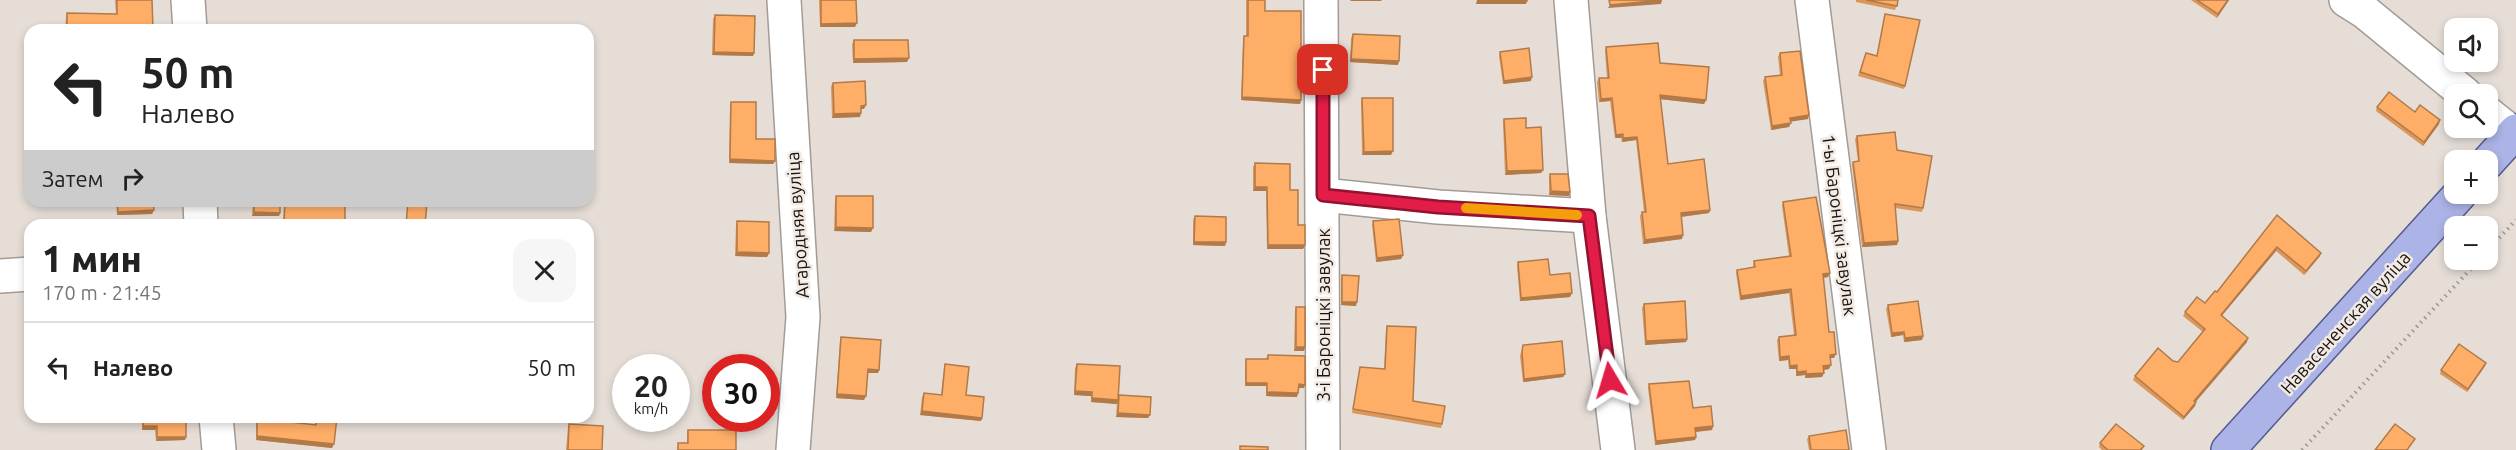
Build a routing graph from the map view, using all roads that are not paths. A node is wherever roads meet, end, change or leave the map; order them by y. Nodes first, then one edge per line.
1 (188, 0) edge
2 (784, 0) edge
3 (1321, 0) edge
4 (1572, 0) edge
5 (1812, 0) edge
6 (2346, 0) edge
7 (190, 24) edge
8 (2452, 84) edge
9 (2498, 121) edge
10 (2515, 134) edge
11 (2498, 152) edge
12 (1323, 195) junction
13 (2451, 204) edge
14 (1589, 216) junction
15 (24, 274) edge
16 (0, 276) edge
17 (217, 423) edge
18 (219, 450) edge
19 (793, 450) edge
20 (1323, 450) edge
21 (1618, 450) edge
22 (1869, 450) edge
23 (2228, 450) edge

1 - 7 street
2 - 19 street, Агародняя вуліца
3 - 12 street, 3-і Бароніцкі завулак
4 - 14 street
5 - 22 street, 1-ы Бароніцкі завулак
6 - 8 street
9 - 10 street
10 - 11 main road
12 - 14 street
12 - 20 street, 3-і Бароніцкі завулак
13 - 23 main road, Навасененская вуліца
14 - 21 street
15 - 16 street
17 - 18 street

